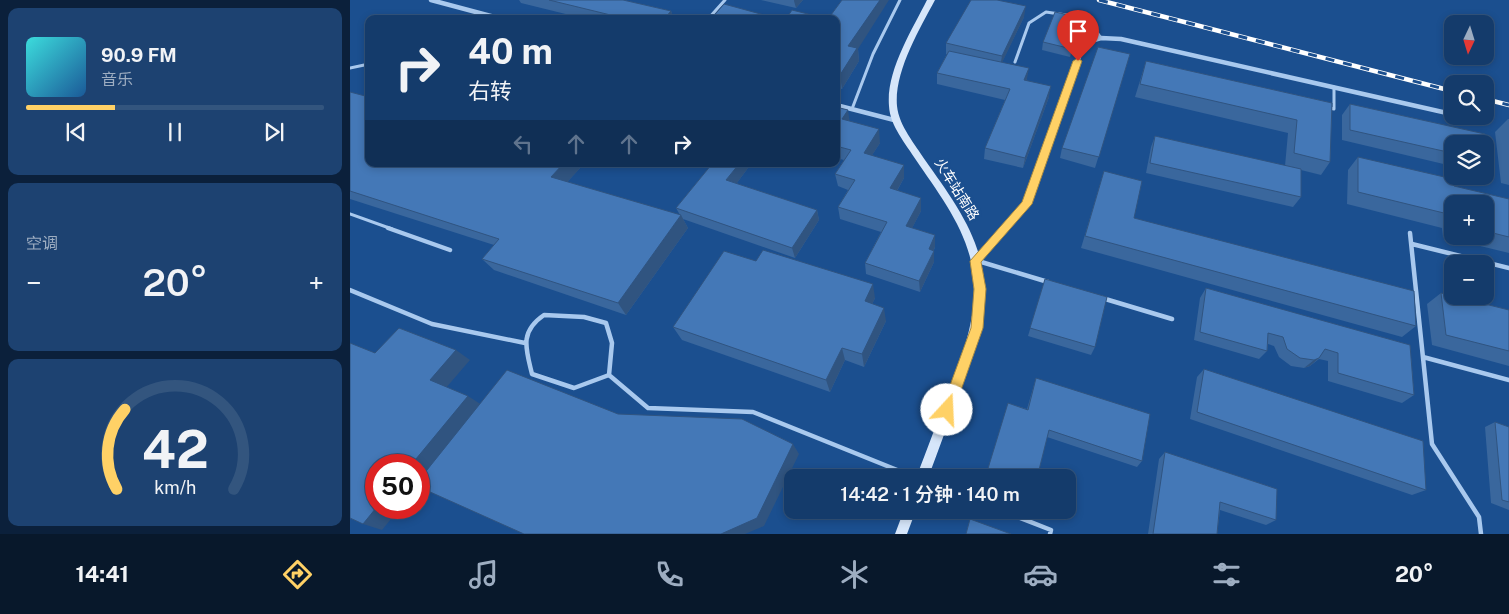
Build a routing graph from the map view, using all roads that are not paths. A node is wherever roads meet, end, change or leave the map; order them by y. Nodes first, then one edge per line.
1 (430, 0) edge
2 (725, 0) edge
3 (900, 0) edge
4 (931, 0) edge
5 (487, 15) edge
6 (712, 15) edge
7 (1101, 38) junction
8 (1015, 62) dead end
9 (365, 65) edge
10 (350, 68) edge
11 (1334, 87) junction
12 (840, 106) edge
13 (1325, 108) edge
14 (852, 109) junction
15 (1444, 111) edge
16 (898, 121) junction
17 (350, 214) edge
18 (1410, 233) dead end
19 (1412, 244) junction
20 (450, 250) dead end
21 (976, 261) junction
22 (1509, 268) edge
23 (1050, 283) edge
24 (350, 290) edge
25 (1097, 297) edge
26 (1172, 319) dead end
27 (525, 343) junction
28 (1423, 357) junction
29 (609, 375) junction
30 (1509, 380) edge
31 (895, 469) edge
32 (925, 469) edge
33 (907, 519) edge
34 (1023, 519) edge
35 (901, 534) edge
36 (1050, 534) edge
37 (1481, 534) edge

1 - 5 street
2 - 6 lane
3 - 14 lane
4 - 16 main road, 火车站南路
7 - 8 lane
7 - 11 street
7 - 21 street
9 - 10 lane
11 - 13 lane
11 - 15 street
12 - 14 street
14 - 16 street
16 - 21 main road, 火车站南路
17 - 20 lane
18 - 19 lane
19 - 22 lane
19 - 28 lane
21 - 23 lane
21 - 32 main road, 火车站南路
24 - 27 lane
25 - 26 lane
27 - 29 lane
27 - 29 lane
28 - 30 lane
28 - 37 lane
29 - 31 lane
33 - 35 main road
34 - 36 lane

